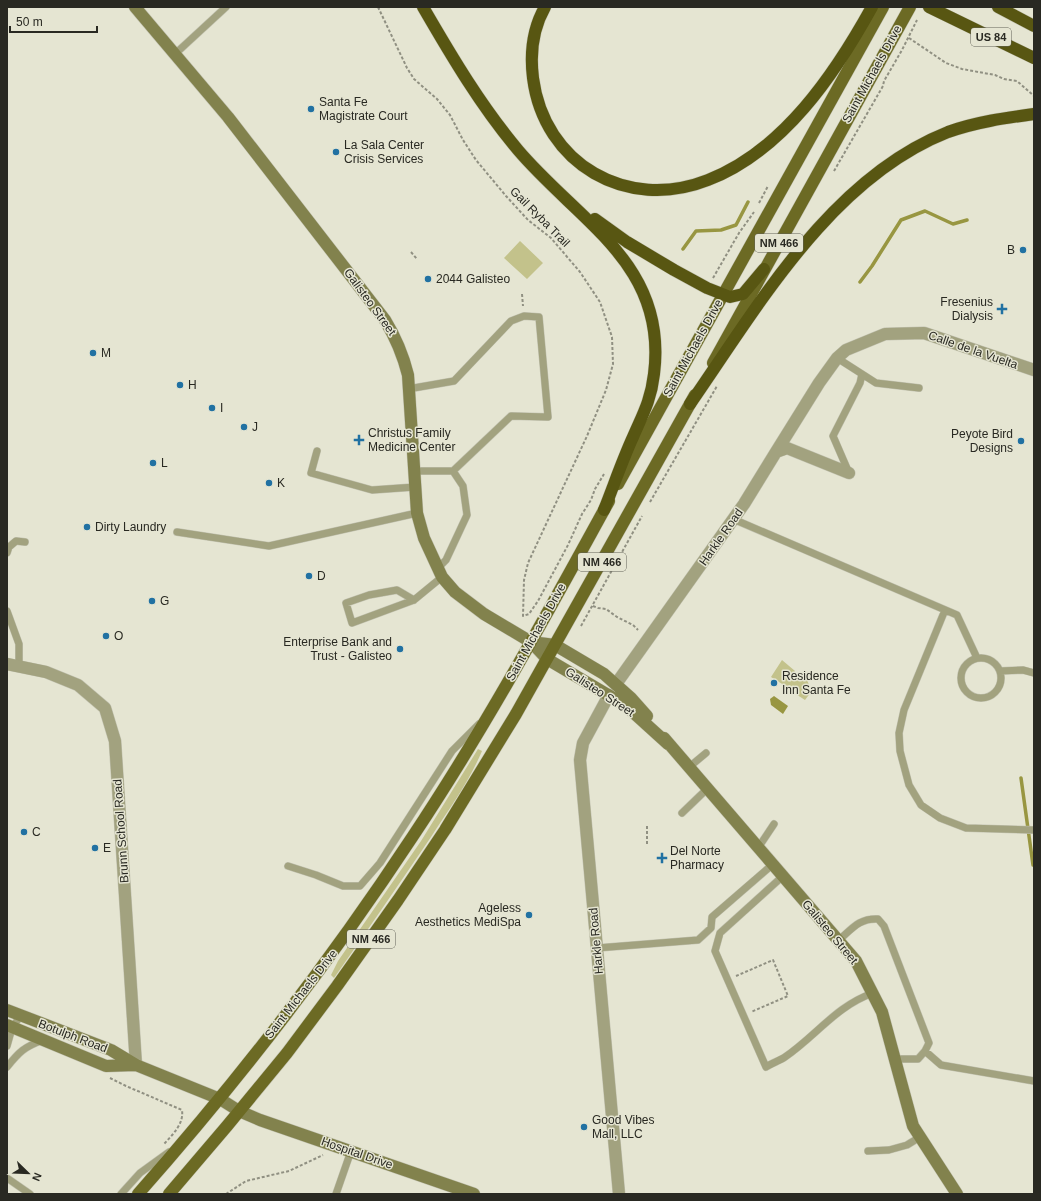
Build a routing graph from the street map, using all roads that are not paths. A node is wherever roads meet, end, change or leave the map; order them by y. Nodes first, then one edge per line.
1 (135, 7) edge
2 (226, 7) edge
3 (423, 7) edge
4 (545, 7) edge
5 (872, 7) edge
6 (883, 7) edge
7 (910, 7) edge
8 (929, 7) edge
9 (998, 7) edge
10 (1034, 26) edge
11 (175, 54) junction
12 (1034, 58) edge
13 (1034, 114) edge
14 (576, 206) junction
15 (764, 269) junction
16 (723, 295) junction
17 (837, 358) junction
18 (1034, 370) edge
19 (862, 374) junction
20 (919, 388) dead end
21 (408, 389) junction
22 (690, 404) junction
23 (317, 451) dead end
24 (776, 452) junction
25 (414, 471) junction
26 (453, 471) junction
27 (849, 473) joint
28 (415, 487) junction
29 (604, 510) junction
30 (417, 513) junction
31 (733, 519) junction
32 (177, 532) dead end
33 (25, 542) dead end
34 (7, 553) edge
35 (440, 573) junction
36 (414, 600) junction
37 (945, 610) junction
38 (7, 611) edge
39 (531, 642) junction
40 (555, 645) junction
41 (977, 658) junction
42 (547, 659) junction
43 (13, 665) edge
44 (1000, 671) junction
45 (1034, 673) edge
46 (616, 684) junction
47 (609, 695) junction
48 (493, 709) junction
49 (668, 744) junction
50 (706, 753) dead end
51 (688, 768) junction
52 (707, 789) junction
53 (682, 813) dead end
54 (774, 824) dead end
55 (1034, 830) edge
56 (758, 848) junction
57 (772, 865) junction
58 (288, 866) dead end
59 (783, 876) junction
60 (839, 940) junction
61 (597, 948) junction
62 (873, 993) junction
63 (7, 1010) edge
64 (21, 1015) junction
65 (10, 1026) edge
66 (43, 1040) junction
67 (7, 1046) edge
68 (925, 1052) junction
69 (895, 1059) junction
70 (136, 1065) junction
71 (7, 1067) edge
72 (1034, 1081) edge
73 (220, 1099) junction
74 (239, 1111) junction
75 (920, 1137) junction
76 (187, 1139) junction
77 (351, 1151) junction
78 (868, 1151) dead end
79 (7, 1178) edge
80 (30, 1194) edge
81 (121, 1194) edge
82 (138, 1194) edge
83 (169, 1194) edge
84 (336, 1194) edge
85 (474, 1194) edge
86 (619, 1194) edge
87 (958, 1194) edge

1 - 11 street, Galisteo Street
2 - 11 lane
3 - 14 highway
4 - 5 highway
6 - 16 main road, Saint Michaels Drive / NM 466
7 - 15 main road, Saint Michaels Drive / NM 466
8 - 12 highway, US 84
9 - 10 highway, US 84
11 - 21 street, Galisteo Street
13 - 22 highway
14 - 16 highway
14 - 29 highway
15 - 16 highway
15 - 22 main road, Saint Michaels Drive / NM 466
16 - 29 main road, Saint Michaels Drive / NM 466
17 - 18 street, Calle de la Vuelta
17 - 19 lane
17 - 24 street, Calle de la Vuelta
19 - 20 lane
19 - 27 lane
21 - 25 street, Galisteo Street
21 - 26 lane
22 - 40 main road, Saint Michaels Drive / NM 466
23 - 28 lane
24 - 27 street
24 - 31 street, Harkle Road
25 - 26 lane
25 - 28 street, Galisteo Street
26 - 35 lane
28 - 30 street, Galisteo Street
29 - 39 main road, Saint Michaels Drive / NM 466
30 - 32 lane
30 - 35 street, Galisteo Street
31 - 37 lane
31 - 46 street, Harkle Road
33 - 34 lane
35 - 36 lane
35 - 39 street, Galisteo Street
36 - 36 lane
37 - 41 lane
37 - 55 lane
38 - 43 lane
39 - 40 street, Galisteo Street
39 - 42 street, Galisteo Street
39 - 48 main road, Saint Michaels Drive / NM 466
40 - 42 main road, Saint Michaels Drive / NM 466
40 - 46 street, Galisteo Street
41 - 44 lane
41 - 44 lane
42 - 47 street, Galisteo Street
42 - 74 main road, Saint Michaels Drive / NM 466
43 - 70 street, Brunn School Road
44 - 45 lane
46 - 49 street, Galisteo Street
47 - 49 street, Galisteo Street
47 - 61 street, Harkle Road
48 - 58 lane
48 - 73 main road, Saint Michaels Drive / NM 466
49 - 51 street, Galisteo Street
50 - 51 lane
51 - 52 street, Galisteo Street
52 - 53 lane
52 - 56 street, Galisteo Street
54 - 56 lane
56 - 57 street, Galisteo Street
57 - 59 street, Galisteo Street
57 - 61 lane
59 - 60 street, Galisteo Street
59 - 62 lane
60 - 62 street, Galisteo Street
60 - 68 lane
61 - 86 street, Harkle Road
62 - 69 street, Galisteo Street
63 - 64 street, Botulph Road
64 - 65 lane
64 - 70 street, Botulph Road
65 - 66 street, Botulph Road
65 - 67 lane
66 - 70 street, Botulph Road
66 - 71 lane
68 - 69 lane
68 - 72 lane
69 - 75 street, Galisteo Street
70 - 73 street, Botulph Road
73 - 74 street, Botulph Road
73 - 76 main road, Saint Michaels Drive / NM 466
74 - 77 street, Hospital Drive
74 - 83 main road, Saint Michaels Drive / NM 466
75 - 78 lane
75 - 87 street, Galisteo Street
76 - 81 lane
76 - 82 main road, Saint Michaels Drive / NM 466
77 - 84 lane
77 - 85 street, Hospital Drive
79 - 80 lane

